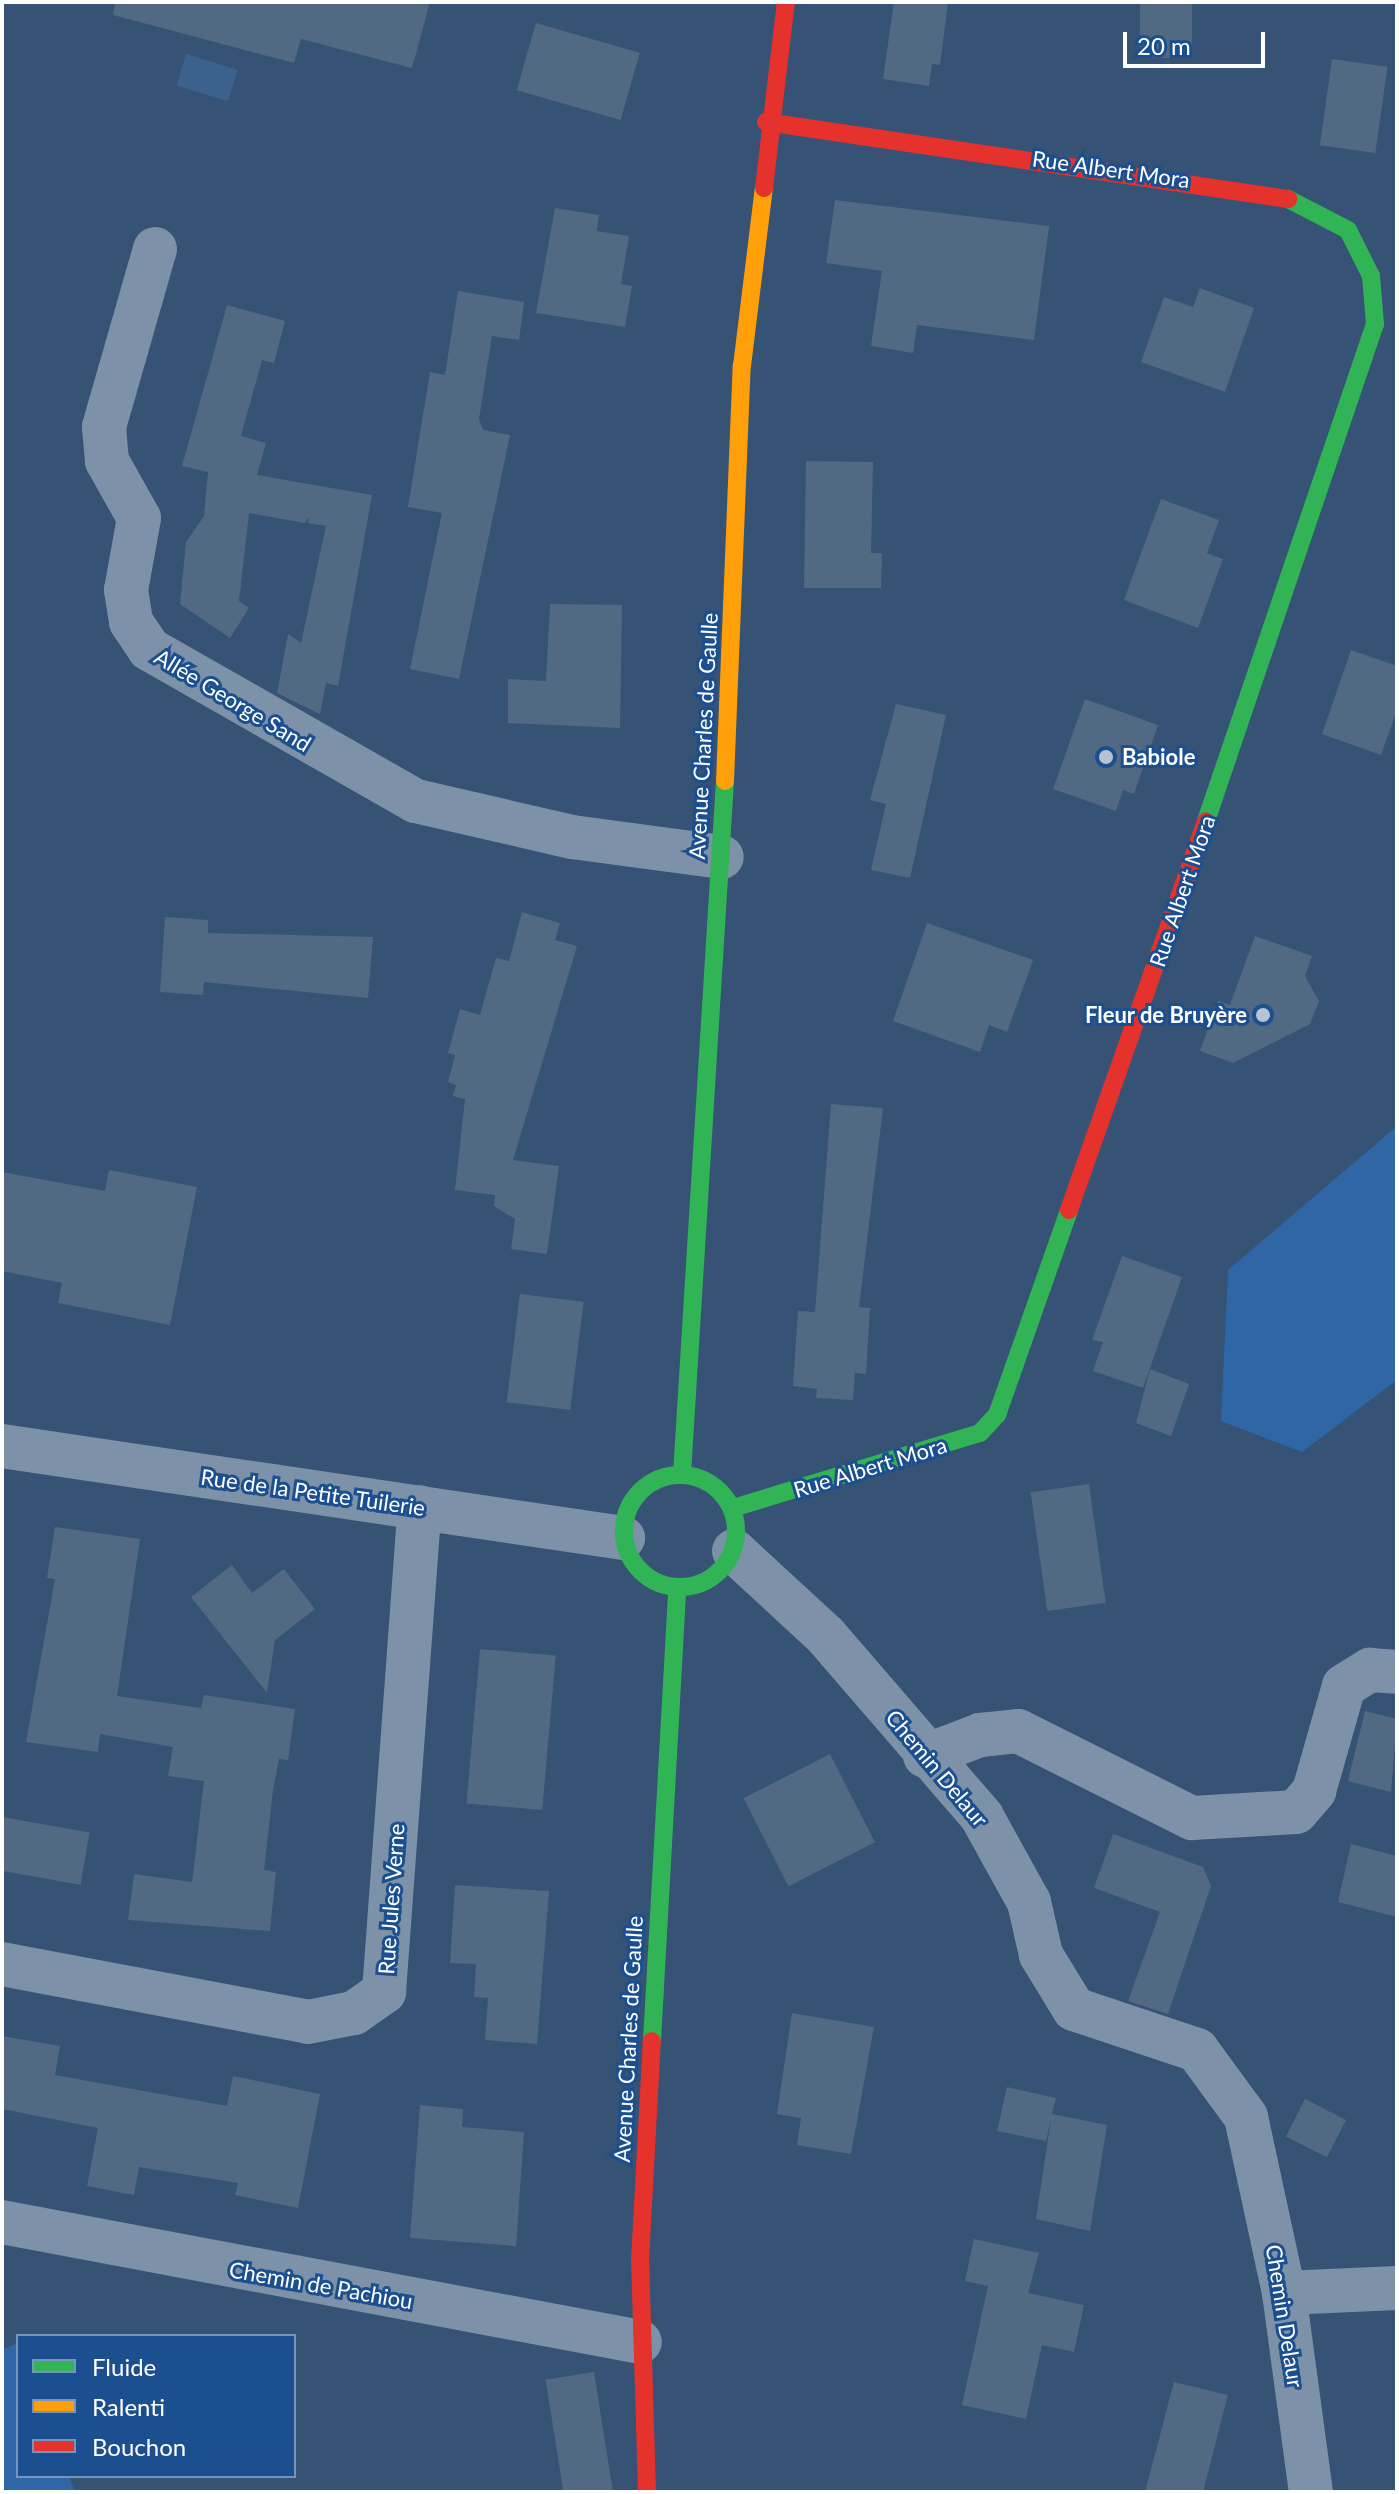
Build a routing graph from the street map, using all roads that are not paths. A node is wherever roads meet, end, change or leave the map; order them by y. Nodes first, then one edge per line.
1 (786, 2) edge
2 (766, 122) junction
3 (155, 249) dead end
4 (1386, 328) edge
5 (722, 857) junction
6 (2, 1446) edge
7 (682, 1474) junction
8 (420, 1507) junction
9 (733, 1529) junction
10 (623, 1538) junction
11 (677, 1589) junction
12 (1397, 1672) edge
13 (925, 1756) junction
14 (2, 1964) edge
15 (2, 2222) edge
16 (1397, 2288) edge
17 (1284, 2293) junction
18 (640, 2342) junction
19 (647, 2492) edge
20 (1311, 2492) edge

1 - 2 street, Avenue Charles de Gaulle
2 - 4 street, Rue Albert Mora
2 - 5 street, Avenue Charles de Gaulle
3 - 5 street, Allée George Sand
4 - 9 street, Rue Albert Mora
5 - 7 street, Avenue Charles de Gaulle
6 - 8 street, Rue de la Petite Tuilerie
7 - 9 street
7 - 10 street
8 - 10 street, Rue de la Petite Tuilerie
8 - 14 street, Rue Jules Verne
9 - 11 street
9 - 13 street, Chemin Delaur
10 - 11 street
11 - 18 street, Avenue Charles de Gaulle
12 - 13 street
13 - 17 street, Chemin Delaur
15 - 18 street, Chemin de Pachiou
16 - 17 street
17 - 20 street, Chemin Delaur
18 - 19 street, Avenue Charles de Gaulle

